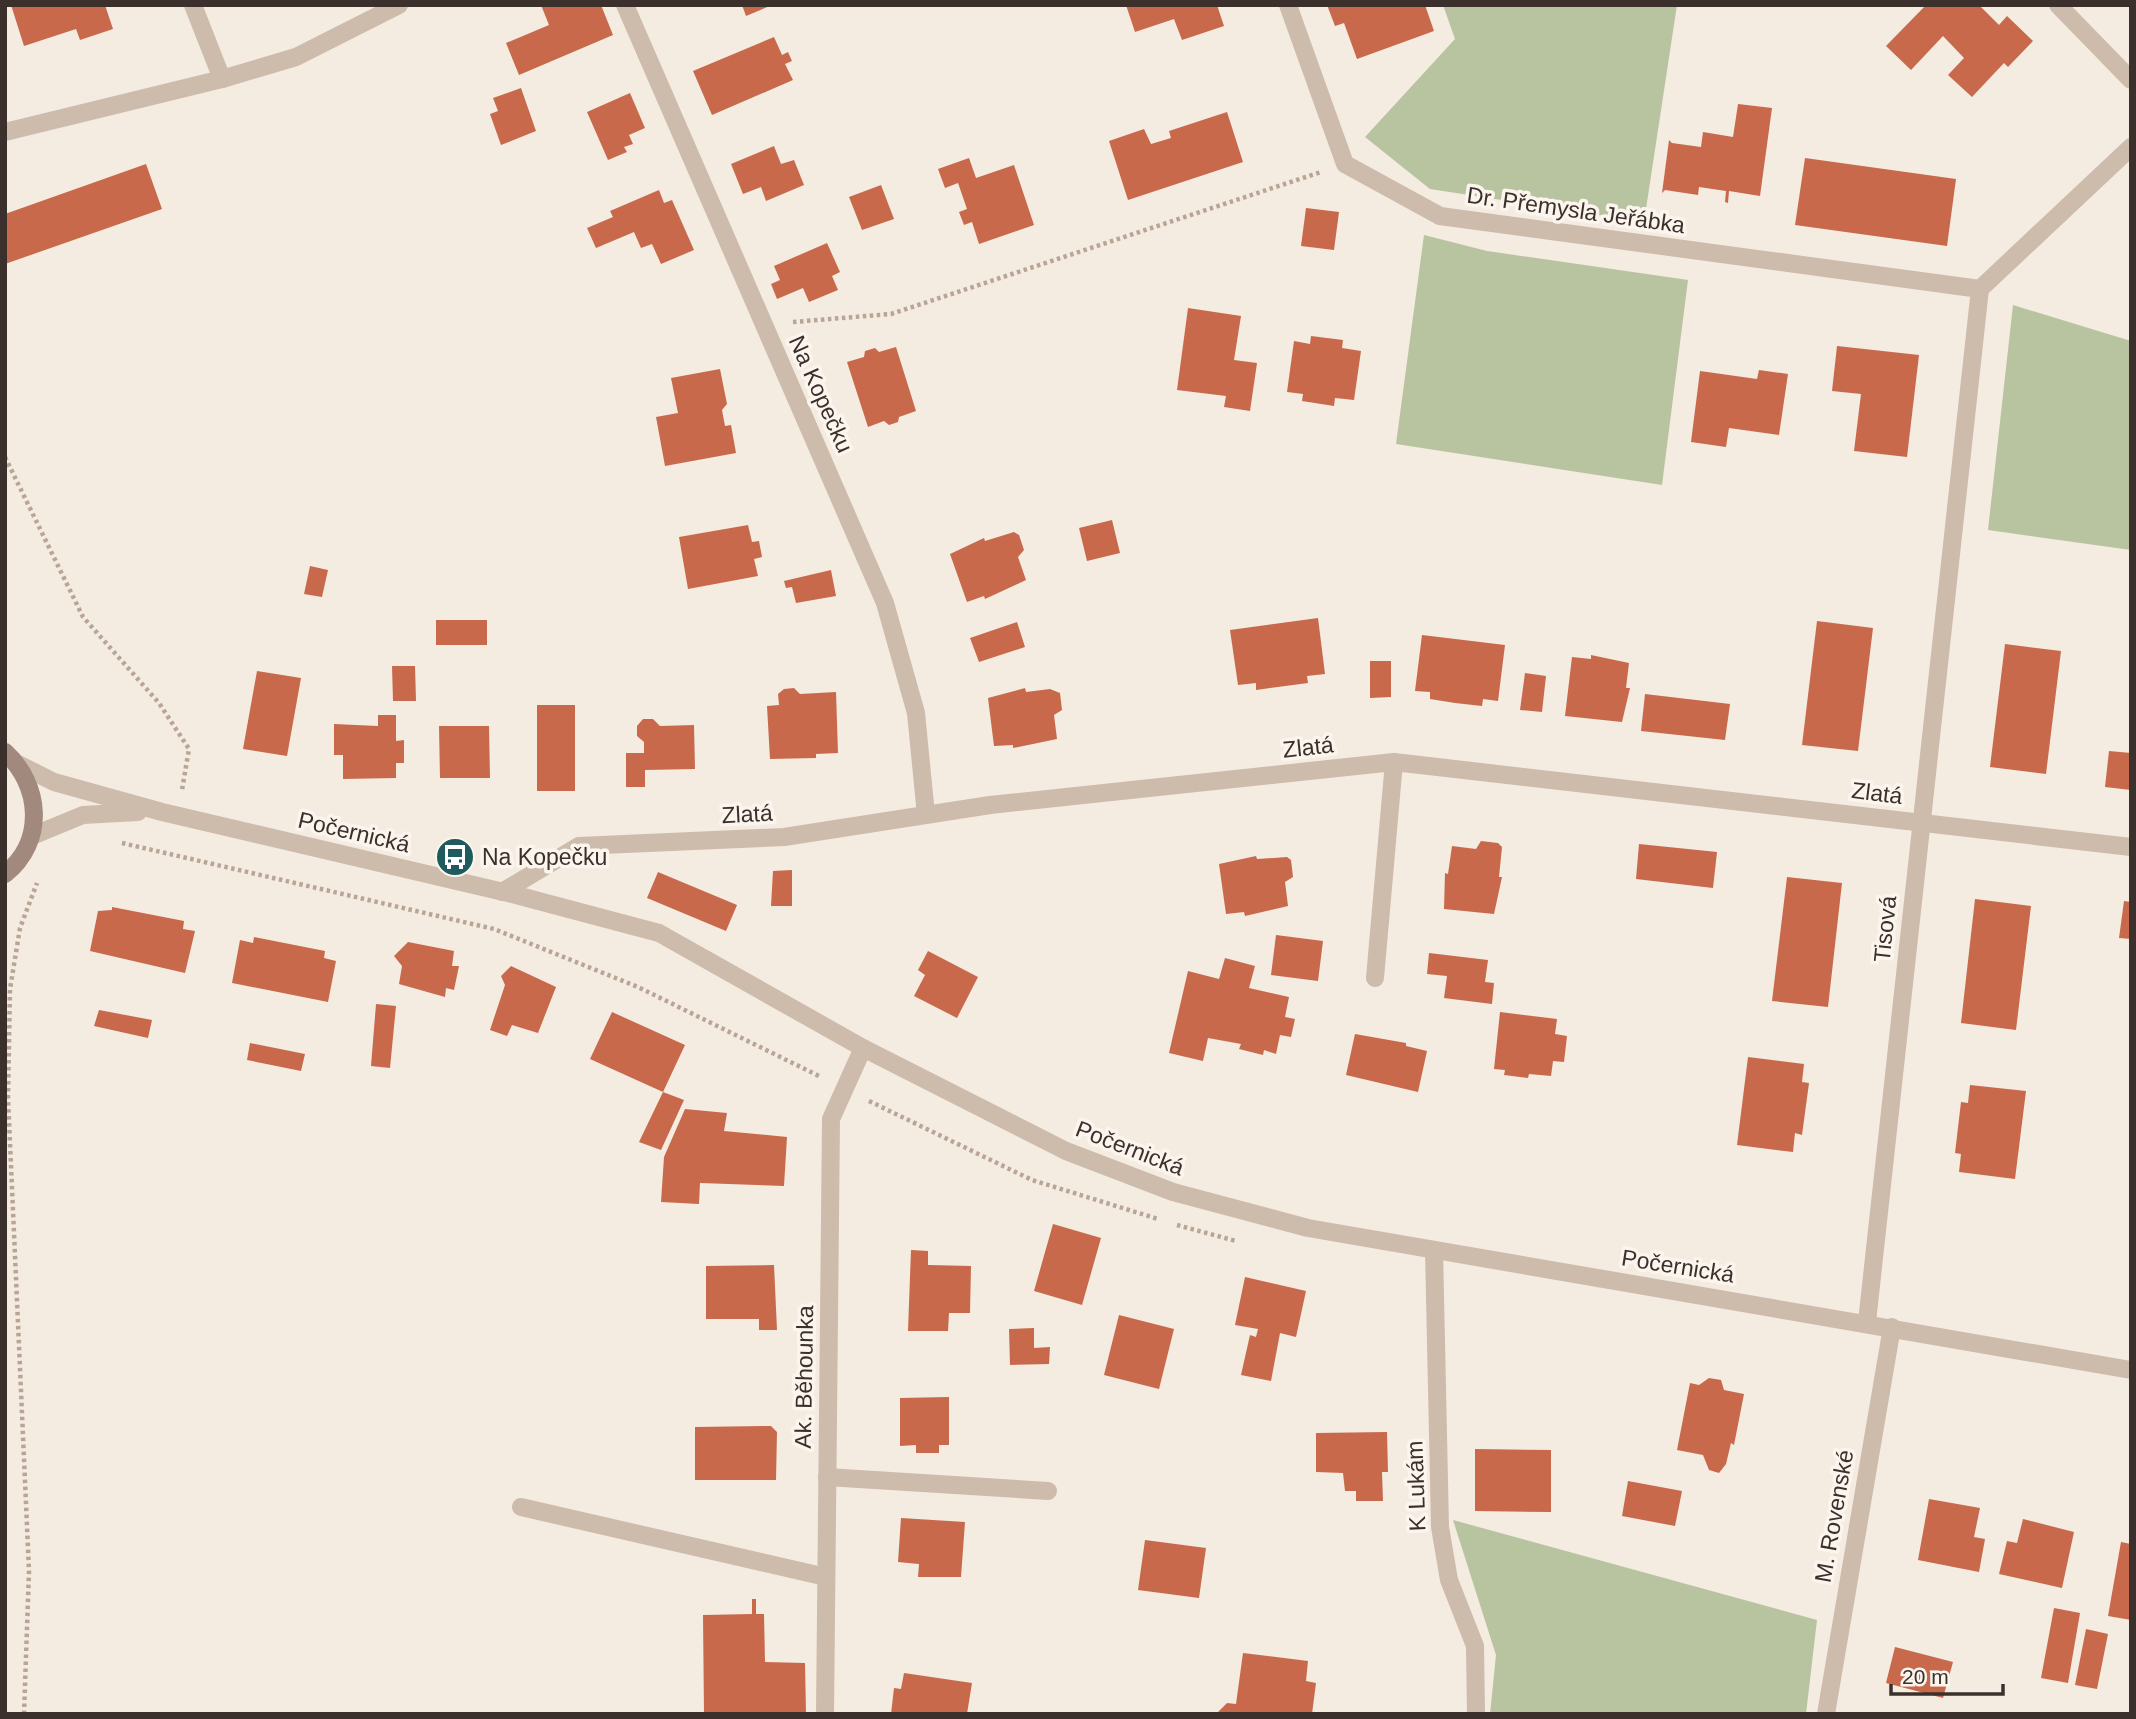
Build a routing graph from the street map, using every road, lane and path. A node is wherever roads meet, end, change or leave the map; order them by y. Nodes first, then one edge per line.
1 (193, 5) edge
2 (399, 5) edge
3 (625, 5) edge
4 (1288, 5) edge
5 (2058, 5) edge
6 (222, 79) junction
7 (2131, 80) edge
8 (5, 132) edge
9 (2131, 147) edge
10 (1345, 164) junction
11 (1980, 289) junction
12 (764, 325) junction
13 (5, 457) edge
14 (12, 758) edge
15 (1394, 762) junction
16 (169, 813) junction
17 (926, 815) junction
18 (1922, 823) junction
19 (32, 836) junction
20 (115, 841) dead end
21 (2131, 847) edge
22 (42, 871) dead end
23 (5, 874) edge
24 (502, 891) junction
25 (5, 967) edge
26 (13, 968) junction
27 (1375, 978) dead end
28 (863, 1048) junction
29 (842, 1088) junction
30 (1236, 1241) dead end
31 (1434, 1250) junction
32 (1867, 1322) junction
33 (1892, 1327) junction
34 (2131, 1370) edge
35 (827, 1477) junction
36 (1048, 1490) dead end
37 (521, 1507) dead end
38 (826, 1577) junction
39 (24, 1714) edge
40 (825, 1714) edge
41 (1476, 1714) edge
42 (1826, 1714) edge

1 - 6 street
2 - 6 street
3 - 12 street, Na Kopečku
4 - 10 street
5 - 7 street
6 - 8 street
9 - 11 street
10 - 11 street, Dr. Přemysla Jeřábka
10 - 12 path
11 - 18 street, Tisová
12 - 17 street, Na Kopečku
13 - 16 path
14 - 16 street, Počernická
14 - 19 main road
15 - 17 street, Zlatá
15 - 18 street, Zlatá
15 - 27 street
16 - 19 street, Počernická
16 - 24 street, Počernická
17 - 24 street, Zlatá
18 - 21 street, Zlatá
18 - 32 street, Tisová
19 - 23 main road
20 - 29 path
22 - 26 path
24 - 28 street, Počernická
25 - 26 path
26 - 39 path
28 - 29 street, Ak. Běhounka
28 - 31 street, Počernická
29 - 30 path
29 - 35 street, Ak. Běhounka
31 - 32 street, Počernická
31 - 41 street, K Lukám
32 - 33 street, Počernická
33 - 34 street, Počernická
33 - 42 street, M. Rovenské
35 - 36 street
35 - 38 street, Ak. Běhounka
37 - 38 street
38 - 40 street, Ak. Běhounka

